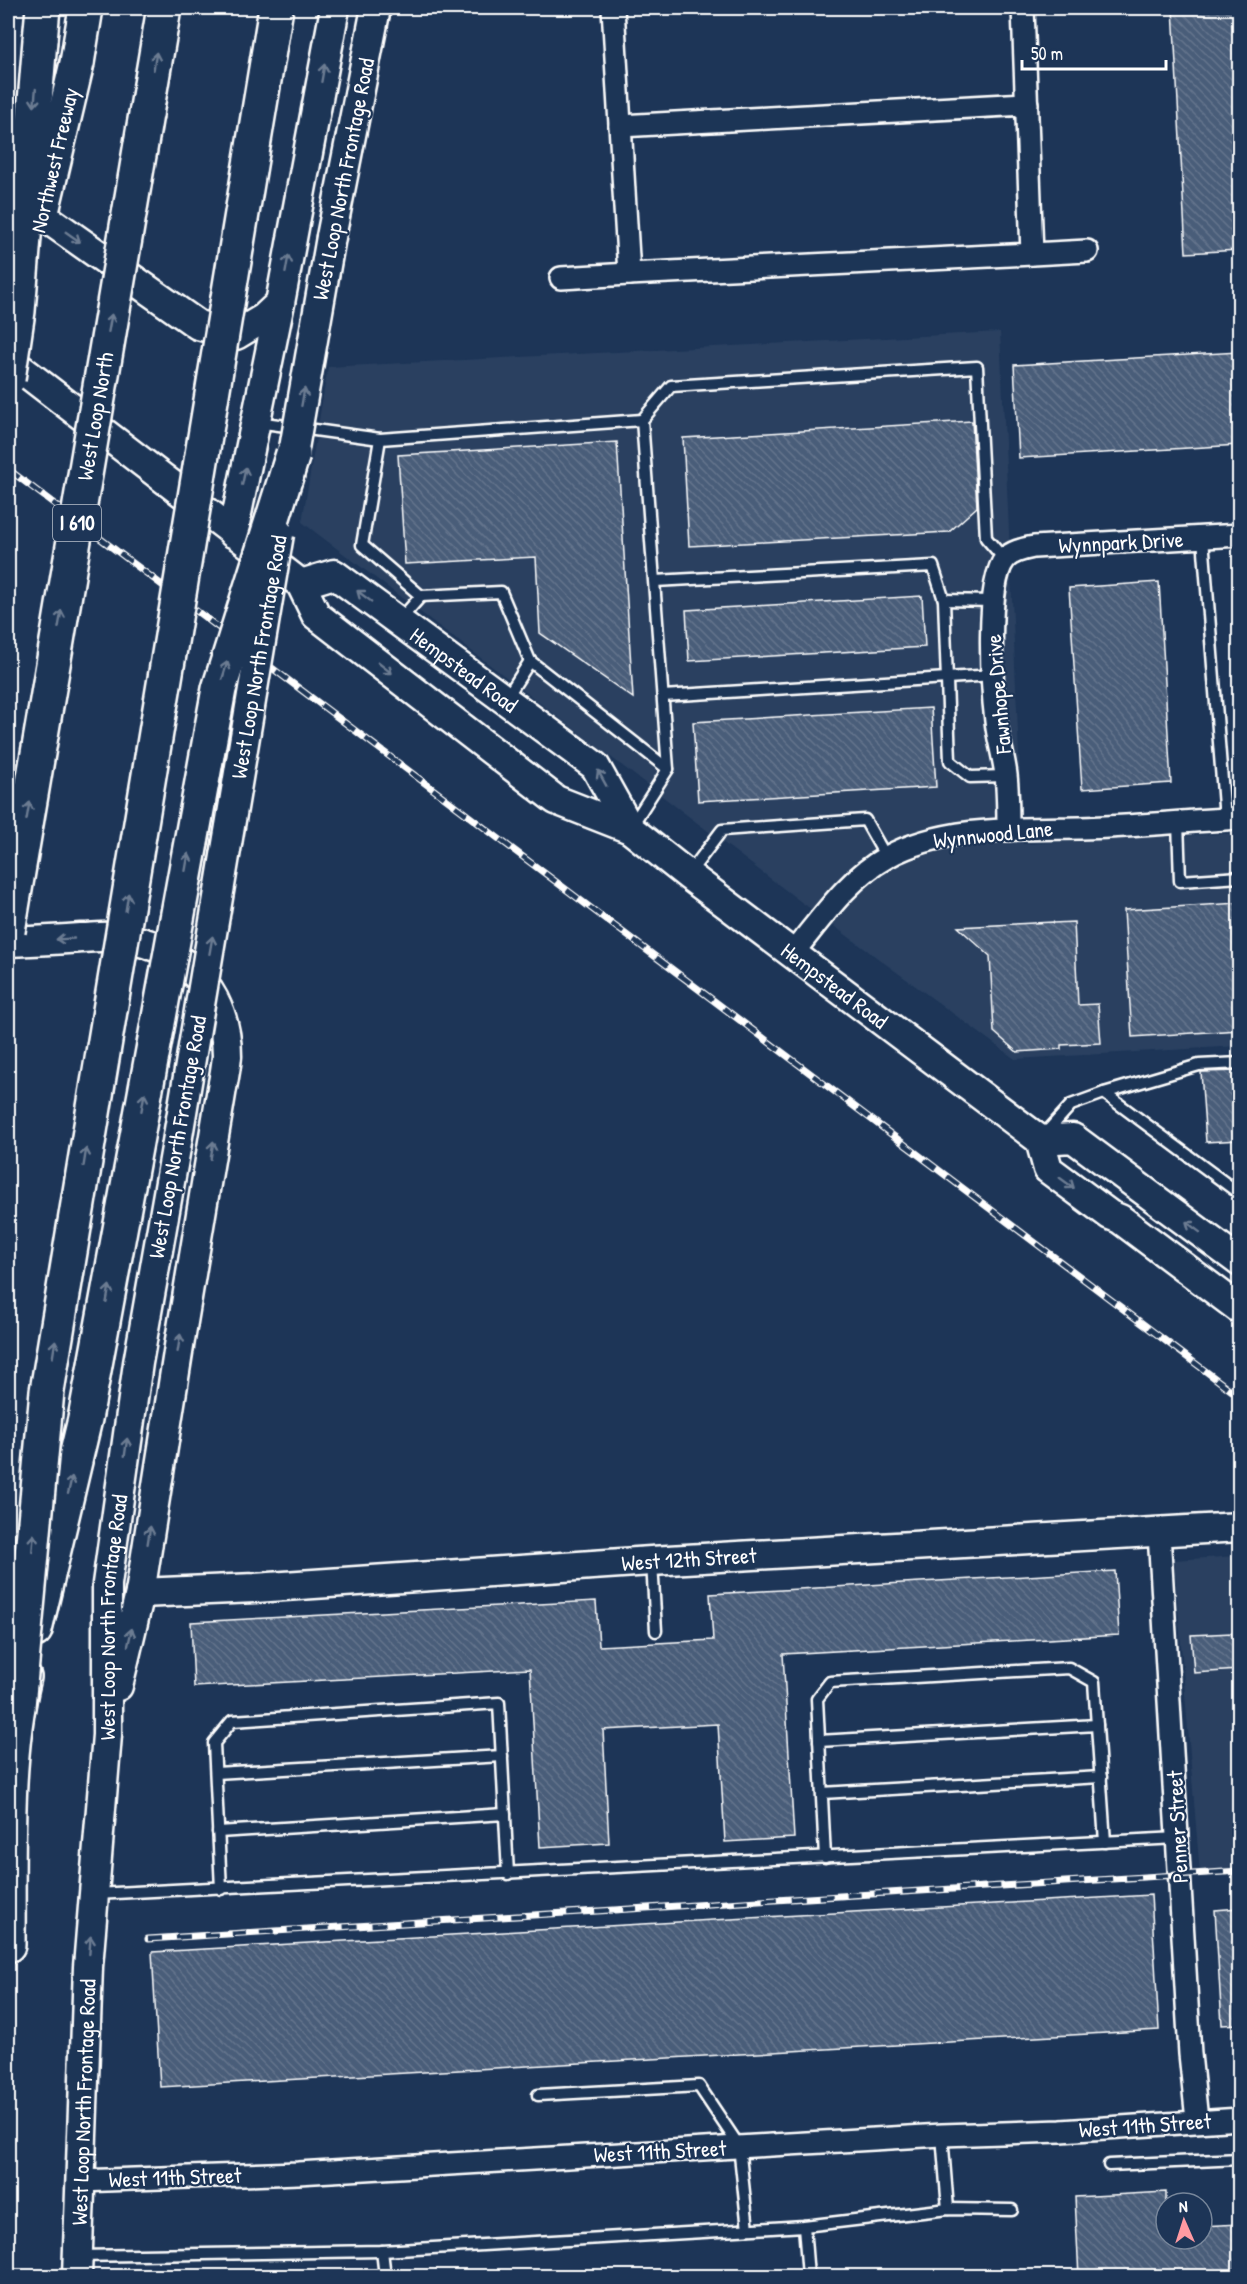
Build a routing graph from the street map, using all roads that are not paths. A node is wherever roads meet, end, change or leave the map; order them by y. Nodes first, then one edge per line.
1 (43, 8) edge
2 (86, 8) edge
3 (164, 8) edge
4 (276, 8) edge
5 (335, 8) edge
6 (376, 8) edge
7 (613, 8) edge
8 (1023, 8) edge
9 (1027, 104) junction
10 (620, 126) junction
11 (8, 191) edge
12 (1087, 251) dead end
13 (1032, 254) junction
14 (629, 274) junction
15 (561, 278) dead end
16 (280, 303) junction
17 (18, 311) junction
18 (8, 359) edge
19 (8, 379) edge
20 (642, 420) junction
21 (256, 422) junction
22 (380, 439) junction
23 (292, 454) junction
24 (232, 533) junction
25 (1239, 535) edge
26 (1203, 538) junction
27 (1005, 560) junction
28 (655, 581) junction
29 (301, 584) junction
30 (421, 596) junction
31 (944, 600) junction
32 (992, 601) junction
33 (398, 622) junction
34 (530, 660) junction
35 (993, 675) junction
36 (946, 678) junction
37 (663, 696) junction
38 (505, 700) junction
39 (668, 769) junction
40 (1006, 776) junction
41 (1232, 819) edge
42 (1178, 822) junction
43 (630, 829) junction
44 (1008, 830) junction
45 (886, 857) junction
46 (688, 875) junction
47 (1239, 878) edge
48 (8, 931) edge
49 (8, 942) edge
50 (792, 954) junction
51 (1239, 1063) edge
52 (1104, 1093) junction
53 (1040, 1140) junction
54 (1239, 1194) edge
55 (1239, 1262) edge
56 (1239, 1309) edge
57 (1239, 1527) edge
58 (1159, 1533) junction
59 (651, 1562) junction
60 (140, 1593) junction
61 (656, 1631) dead end
62 (18, 1706) junction
63 (1097, 1725) junction
64 (107, 1735) junction
65 (819, 1741) junction
66 (502, 1756) junction
67 (216, 1773) junction
68 (1101, 1777) junction
69 (822, 1793) junction
70 (505, 1814) junction
71 (218, 1832) junction
72 (1178, 1838) junction
73 (1105, 1842) junction
74 (825, 1857) junction
75 (508, 1874) junction
76 (221, 1889) junction
77 (94, 1894) junction
78 (8, 1944) edge
79 (538, 2095) dead end
80 (1239, 2119) edge
81 (1197, 2120) junction
82 (942, 2135) junction
83 (739, 2146) junction
84 (1239, 2159) edge
85 (1109, 2165) dead end
86 (80, 2181) junction
87 (948, 2209) junction
88 (1012, 2210) dead end
89 (804, 2226) junction
90 (747, 2229) junction
91 (382, 2251) junction
92 (77, 2266) edge
93 (385, 2277) edge
94 (808, 2277) edge

1 -> 17 highway, bridge
2 - 17 highway, Northwest Freeway, bridge
48 -> 3 highway, West Loop North / I 610, bridge
62 -> 4 highway, bridge
16 -> 5 main road
23 -> 6 main road, West Loop North Frontage Road, bridge
7 - 10 street
8 - 9 street
9 - 10 street
9 - 13 street
10 - 14 street
11 -> 16 main road
12 - 13 street
13 - 14 street
14 - 15 street
16 - 21 main road
17 - 19 highway, bridge
18 - 24 main road, Hempstead Road
20 - 22 lane
20 - 27 lane
20 - 28 lane
21 - 22 lane
24 -> 21 main road
22 - 30 lane
62 -> 23 highway, bridge
64 -> 23 main road, West Loop North Frontage Road, bridge
24 - 29 main road, Hempstead Road
25 - 26 street, Wynnpark Drive
26 - 27 street, Wynnpark Drive
26 - 41 lane
27 - 32 street, Fawnhope Drive
28 - 31 lane
28 - 37 lane
33 -> 29 main road, Hempstead Road
29 -> 43 main road, Hempstead Road
30 - 33 lane
30 - 34 lane
31 - 32 lane
31 - 36 lane
32 - 35 street, Fawnhope Drive
33 - 38 main road, Hempstead Road
34 - 38 lane
34 - 39 lane
35 - 36 lane
35 - 40 street, Fawnhope Drive
36 - 37 lane
36 - 40 lane
37 - 39 lane
43 -> 38 main road, Hempstead Road
39 - 43 lane
40 - 44 street, Fawnhope Drive
41 - 42 street, Wynnwood Lane
42 - 44 street, Wynnwood Lane
42 - 47 lane
43 - 46 main road, Hempstead Road
44 - 45 street, Wynnwood Lane
45 - 46 lane
45 - 50 street, Wynnwood Lane
46 - 50 main road, Hempstead Road
60 -> 49 main road
50 - 53 main road, Hempstead Road
51 - 52 lane
52 - 53 lane
52 - 54 lane
55 -> 53 main road
53 -> 56 main road
57 - 58 main road, West 12th Street
58 - 59 main road, West 12th Street
58 - 72 street, Penner Street
59 - 60 main road, West 12th Street
59 - 61 lane
64 -> 60 main road
62 - 78 highway
63 - 65 lane
63 - 65 lane
63 - 68 lane
64 - 77 main road, West Loop North Frontage Road
65 - 69 lane
66 - 67 lane
66 - 67 lane
66 - 70 lane
67 - 71 lane
68 - 69 lane
68 - 73 lane
69 - 74 lane
70 - 71 lane
70 - 75 lane
71 - 76 lane
72 - 73 lane
72 - 81 street, Penner Street
73 - 74 lane
74 - 75 lane
75 - 76 lane
76 - 77 lane
86 -> 77 main road, West Loop North Frontage Road
79 - 83 lane
80 - 81 street, West 11th Street
81 - 82 street, West 11th Street
82 - 83 street, West 11th Street
82 - 87 lane
83 - 86 street, West 11th Street
83 - 90 lane
84 - 85 lane
86 - 92 main road, West Loop North Frontage Road
87 - 88 lane
87 - 89 lane
89 - 90 lane
89 - 94 lane
90 - 91 lane
91 - 92 lane
91 - 93 lane

